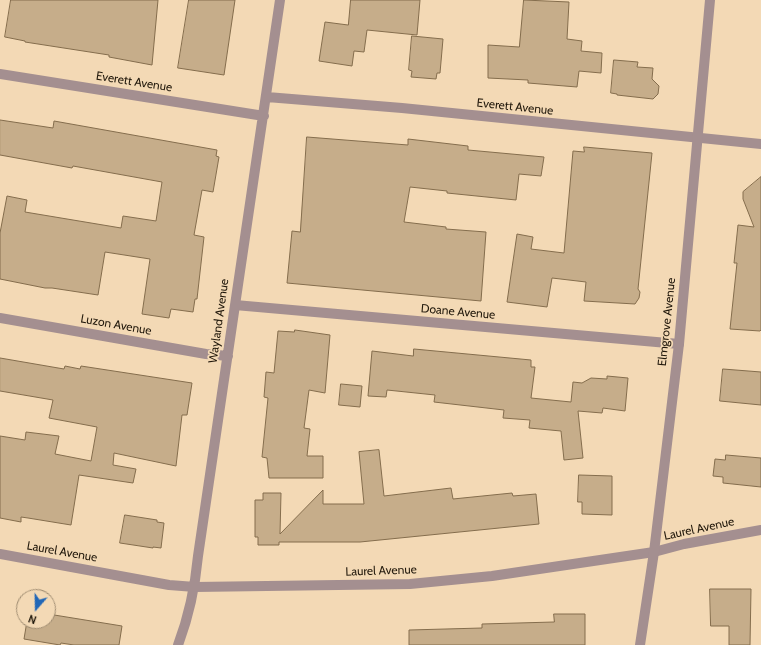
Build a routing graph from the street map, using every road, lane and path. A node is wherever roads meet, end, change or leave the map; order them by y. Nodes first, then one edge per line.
1 (280, 0) edge
2 (710, 0) edge
3 (0, 74) edge
4 (267, 97) junction
5 (264, 116) junction
6 (697, 138) junction
7 (761, 144) edge
8 (235, 305) junction
9 (0, 318) edge
10 (679, 344) junction
11 (228, 356) junction
12 (761, 530) edge
13 (654, 552) junction
14 (0, 554) edge
15 (195, 587) junction
16 (178, 645) edge
17 (640, 645) edge

1 - 4 street, Wayland Avenue
2 - 6 street, Elmgrove Avenue
3 - 5 street, Everett Avenue
4 - 5 street, Wayland Avenue
4 - 6 street, Everett Avenue
5 - 8 street, Wayland Avenue
6 - 7 street, Everett Avenue
6 - 10 street, Elmgrove Avenue
8 - 10 street, Doane Avenue
8 - 11 street, Wayland Avenue
9 - 11 street, Luzon Avenue
10 - 13 street, Elmgrove Avenue
11 - 15 street, Wayland Avenue
12 - 13 street, Laurel Avenue
13 - 15 street, Laurel Avenue
13 - 17 street, Elmgrove Avenue
14 - 15 street, Laurel Avenue
15 - 16 street, Wayland Avenue

